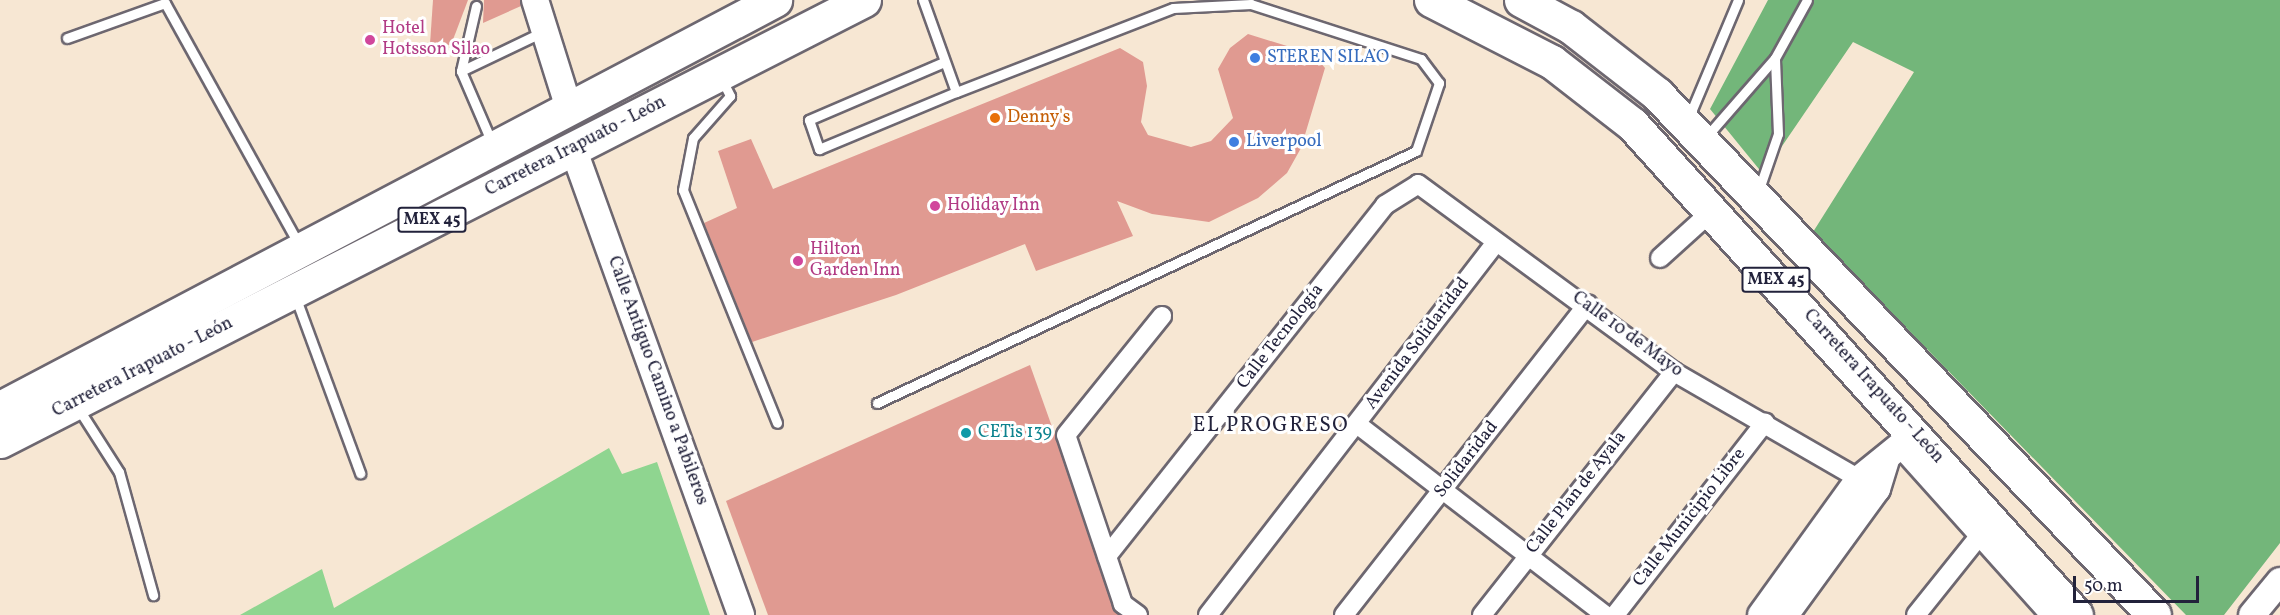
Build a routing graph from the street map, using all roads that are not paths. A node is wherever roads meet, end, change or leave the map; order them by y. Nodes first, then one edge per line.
1 (535, 0) edge
2 (864, 0) edge
3 (922, 0) edge
4 (1431, 0) edge
5 (1521, 0) edge
6 (1738, 0) edge
7 (1807, 0) edge
8 (770, 1) edge
9 (476, 6) dead end
10 (532, 37) dead end
11 (68, 38) dead end
12 (1775, 58) junction
13 (944, 62) junction
14 (461, 71) junction
15 (719, 74) junction
16 (956, 92) junction
17 (568, 105) junction
18 (1694, 133) junction
19 (492, 145) junction
20 (573, 148) junction
21 (1418, 184) joint
22 (1756, 197) junction
23 (1712, 211) junction
24 (1495, 243) junction
25 (301, 248) junction
26 (1660, 258) dead end
27 (294, 291) junction
28 (1587, 304) junction
29 (1162, 316) dead end
30 (1674, 372) junction
31 (75, 403) junction
32 (877, 403) dead end
33 (0, 408) edge
34 (1765, 422) junction
35 (777, 423) dead end
36 (1357, 424) junction
37 (0, 441) edge
38 (1901, 447) junction
39 (360, 472) dead end
40 (1868, 484) junction
41 (1444, 489) junction
42 (1980, 535) junction
43 (1530, 553) junction
44 (1107, 556) junction
45 (2280, 581) edge
46 (153, 596) dead end
47 (2280, 607) edge
48 (1774, 613) edge
49 (2063, 613) edge
50 (741, 615) edge
51 (1138, 615) edge
52 (1208, 615) edge
53 (1344, 615) edge
54 (1482, 615) edge
55 (1605, 615) edge
56 (1615, 615) edge
57 (1916, 615) edge
58 (2154, 615) edge
59 (2252, 615) edge
60 (2274, 615) edge

1 - 17 street
2 - 15 highway, Carretera Irapuato - León / MEX 45
3 - 13 lane
4 - 23 highway, Carretera Irapuato - León / MEX 45
5 - 18 highway, MEX 45
6 - 18 lane
7 - 12 lane
8 - 17 highway, Carretera Irapuato - León / MEX 45
9 - 14 lane
10 - 14 lane
11 - 25 lane
12 - 18 lane
12 - 22 lane
13 - 16 lane
13 - 16 lane
14 - 19 lane
15 - 20 highway, Carretera Irapuato - León / MEX 45
15 - 35 lane
16 - 32 lane
17 - 19 highway, Carretera Irapuato - León / MEX 45
18 - 22 highway, MEX 45
19 - 25 highway, Carretera Irapuato - León / MEX 45
20 - 27 highway, Carretera Irapuato - León / MEX 45
20 - 50 street, Calle Antiguo Camino a Pabileros
21 - 24 street, Calle 10 de Mayo
21 - 44 street, Calle Tecnología
22 - 58 highway, MEX 45
23 - 26 street
23 - 38 highway, Carretera Irapuato - León / MEX 45
24 - 28 street, Calle 10 de Mayo
24 - 36 street, Avenida Solidaridad
25 - 33 highway, Carretera Irapuato - León / MEX 45
27 - 31 highway, Carretera Irapuato - León / MEX 45
27 - 39 lane
28 - 30 street, Calle 10 de Mayo
28 - 41 street, Solidaridad
29 - 44 street
30 - 34 street, Calle 10 de Mayo
30 - 43 street, Calle Plan de Ayala
31 - 37 highway, Carretera Irapuato - León / MEX 45
31 - 46 lane
34 - 40 street, Calle 10 de Mayo
34 - 56 street, Calle Municipio Libre
36 - 41 street
36 - 52 street, Avenida Solidaridad
38 - 40 street
38 - 42 street
38 - 49 highway, Carretera Irapuato - León / MEX 45
40 - 48 street
41 - 43 street
41 - 53 street, Solidaridad
42 - 49 street
42 - 57 street
43 - 54 street, Calle Plan de Ayala
43 - 55 street
44 - 51 street
45 - 59 street
47 - 60 street

